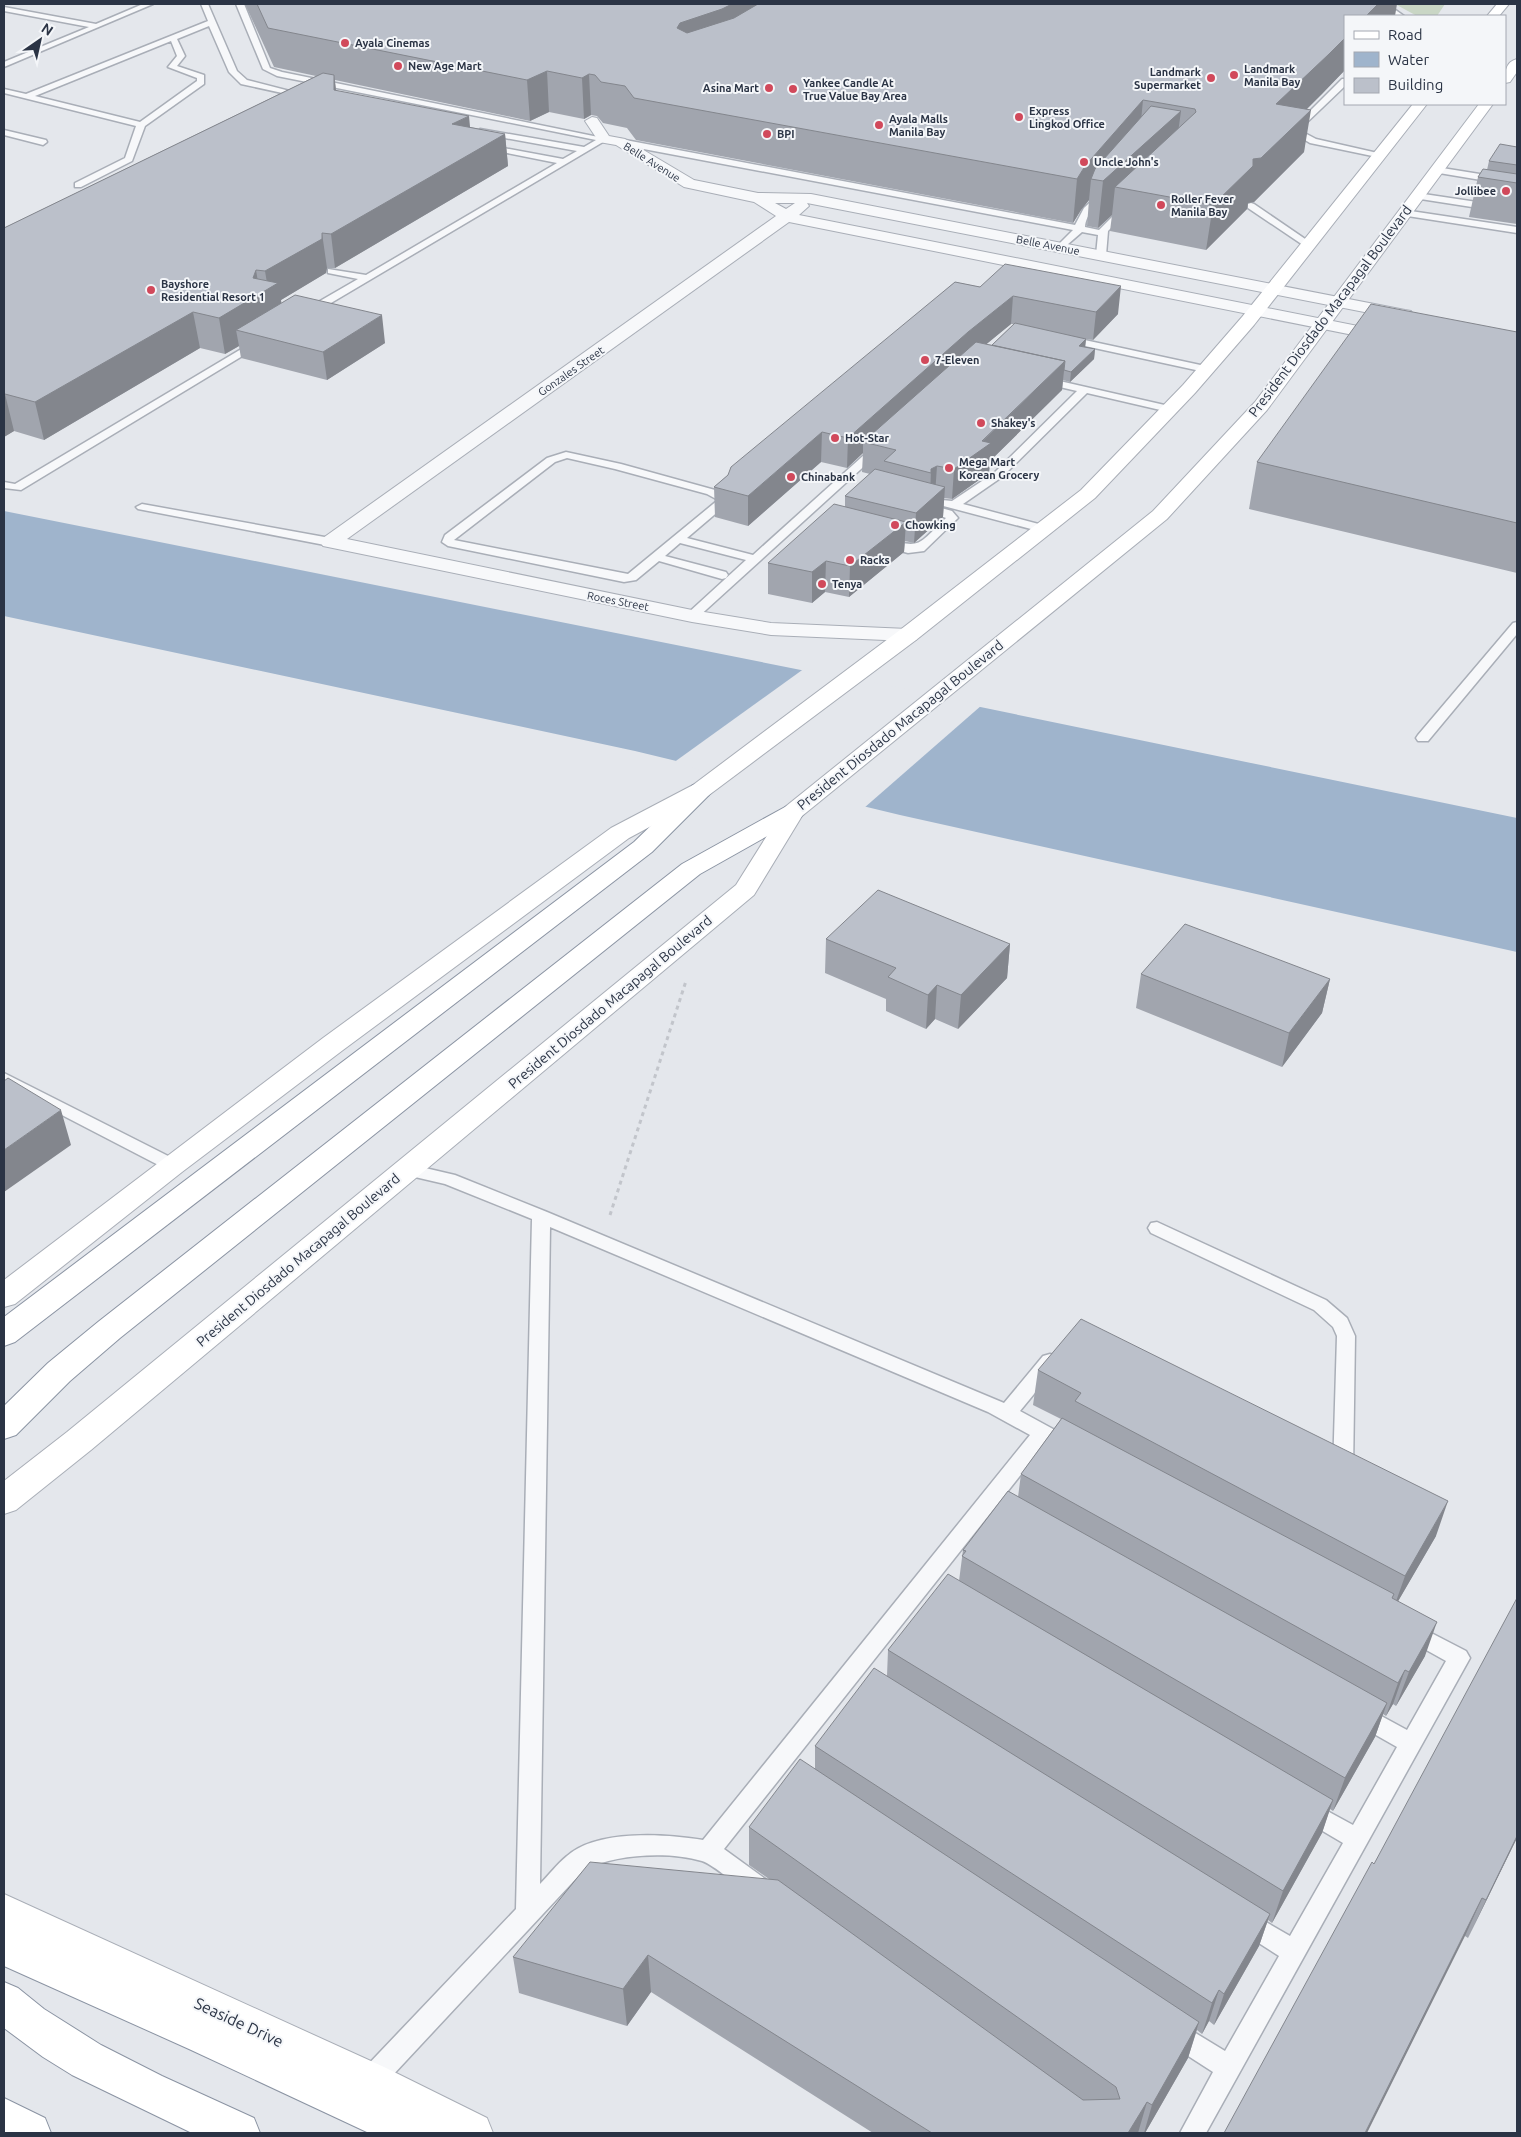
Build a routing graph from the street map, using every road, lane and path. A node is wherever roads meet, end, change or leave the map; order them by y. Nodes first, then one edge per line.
1 (149, 4) edge
2 (204, 4) edge
3 (240, 4) edge
4 (1382, 4) edge
5 (1503, 4) edge
6 (4, 9) edge
7 (1398, 15) edge
8 (1494, 15) edge
9 (212, 22) junction
10 (98, 26) junction
11 (172, 38) junction
12 (1517, 62) edge
13 (4, 65) edge
14 (1506, 78) edge
15 (1344, 82) edge
16 (4, 91) edge
17 (26, 97) junction
18 (317, 98) edge
19 (1419, 105) edge
20 (1485, 105) edge
21 (592, 121) edge
22 (141, 125) junction
23 (471, 128) edge
24 (4, 133) edge
25 (604, 139) junction
26 (43, 142) dead end
27 (620, 142) junction
28 (472, 144) edge
29 (584, 150) junction
30 (1378, 156) junction
31 (564, 162) junction
32 (1436, 170) junction
33 (1111, 183) edge
34 (1517, 184) edge
35 (78, 186) dead end
36 (1417, 196) junction
37 (758, 198) junction
38 (1137, 198) edge
39 (811, 199) junction
40 (1251, 206) edge
41 (932, 209) junction
42 (1517, 211) edge
43 (1404, 213) junction
44 (788, 217) junction
45 (1080, 228) junction
46 (1517, 230) edge
47 (1102, 233) junction
48 (1309, 245) junction
49 (1060, 248) junction
50 (1101, 255) junction
51 (331, 271) edge
52 (364, 277) junction
53 (1274, 289) junction
54 (1338, 302) junction
55 (1256, 311) junction
56 (296, 317) edge
57 (1425, 318) edge
58 (1321, 324) junction
59 (268, 336) edge
60 (1059, 338) edge
61 (1400, 339) edge
62 (1078, 342) junction
63 (1067, 353) edge
64 (1205, 369) junction
65 (1038, 377) edge
66 (1084, 390) junction
67 (1169, 409) junction
68 (890, 438) edge
69 (842, 481) junction
70 (4, 485) edge
71 (860, 486) edge
72 (954, 505) junction
73 (142, 507) dead end
74 (798, 520) junction
75 (816, 525) edge
76 (1046, 529) junction
77 (684, 535) junction
78 (872, 539) edge
79 (330, 542) junction
80 (759, 555) junction
81 (657, 557) junction
82 (722, 575) dead end
83 (692, 616) junction
84 (1517, 626) edge
85 (908, 635) junction
86 (1423, 738) dead end
87 (706, 786) junction
88 (798, 808) junction
89 (687, 980) dead end
90 (5, 1080) edge
91 (172, 1165) junction
92 (408, 1170) junction
93 (541, 1216) junction
94 (1157, 1228) dead end
95 (601, 1242) junction
96 (4, 1296) edge
97 (4, 1334) edge
98 (1065, 1344) edge
99 (1007, 1413) junction
100 (4, 1426) edge
101 (1043, 1433) junction
102 (1086, 1456) edge
103 (1326, 1468) edge
104 (1343, 1476) junction
105 (1360, 1485) edge
106 (4, 1500) edge
107 (1389, 1620) edge
108 (1342, 1704) edge
109 (1411, 1743) junction
110 (1290, 1799) edge
111 (1357, 1839) junction
112 (708, 1851) junction
113 (779, 1903) edge
114 (1228, 1910) edge
115 (528, 1913) junction
116 (4, 1914) edge
117 (4, 1946) edge
118 (1294, 1952) junction
119 (4, 2002) edge
120 (1155, 2019) edge
121 (1229, 2068) junction
122 (369, 2082) junction
123 (4, 2119) edge
124 (30, 2133) edge
125 (239, 2133) edge
126 (415, 2133) edge
127 (472, 2133) edge
128 (1192, 2133) edge

1 - 10 lane
2 - 9 lane
3 - 25 lane
4 - 7 lane
5 - 8 main road
6 - 10 lane
9 - 11 lane
9 - 18 lane
10 - 13 lane
11 - 17 lane
11 - 22 lane
12 - 14 main road
15 - 30 lane
16 - 17 lane
17 - 22 lane
19 - 30 main road
20 - 32 main road, President Diosdado Macapagal Boulevard
21 - 25 street
22 - 35 lane
23 - 29 lane
24 - 26 lane
25 - 27 street, Belle Avenue
25 - 29 lane
27 - 37 street, Belle Avenue
27 - 41 lane
28 - 31 lane
29 - 31 lane
30 - 48 main road
31 - 52 lane
32 - 34 lane
32 - 36 main road, President Diosdado Macapagal Boulevard
33 - 45 lane
36 - 42 lane
36 - 43 main road, President Diosdado Macapagal Boulevard
37 - 39 street, Belle Avenue
37 - 44 street, Belle Avenue
38 - 47 lane
39 - 41 street, Belle Avenue
39 - 44 street, Gonzales Street
40 - 48 lane
41 - 45 lane
41 - 49 street, Belle Avenue
43 - 46 lane
43 - 54 main road, President Diosdado Macapagal Boulevard
44 - 55 street, Belle Avenue
44 - 79 street, Gonzales Street
45 - 47 lane
45 - 49 lane
47 - 50 lane
48 - 53 main road
49 - 50 street, Belle Avenue
50 - 53 street, Belle Avenue
51 - 52 lane
52 - 56 lane
53 - 54 street, Belle Avenue
53 - 55 main road
54 - 57 street, Belle Avenue
54 - 58 main road, President Diosdado Macapagal Boulevard
55 - 58 street, Belle Avenue
55 - 64 main road
58 - 61 street, Belle Avenue
58 - 88 main road, President Diosdado Macapagal Boulevard
59 - 70 lane
60 - 62 lane
62 - 63 lane
62 - 64 lane
64 - 67 main road
65 - 66 lane
66 - 67 lane
66 - 72 lane
67 - 76 main road
68 - 69 lane
69 - 71 lane
69 - 74 lane
72 - 76 lane
72 - 78 lane
73 - 79 lane
74 - 75 lane
74 - 80 lane
76 - 85 main road
77 - 80 lane
77 - 81 lane
77 - 81 lane
79 - 83 street, Roces Street
80 - 83 lane
81 - 82 lane
83 - 85 street, Roces Street
84 - 86 lane
85 - 87 main road
87 - 91 main road
87 - 97 main road
88 - 92 main road, President Diosdado Macapagal Boulevard
88 - 100 main road
89 - 95 path
90 - 91 lane
91 - 96 main road
92 - 93 lane
92 - 106 main road, President Diosdado Macapagal Boulevard
93 - 95 lane
93 - 115 lane
94 - 104 lane
95 - 99 lane
98 - 99 lane
99 - 101 lane
101 - 102 lane
101 - 112 lane
103 - 104 lane
104 - 105 lane
107 - 109 lane
108 - 109 lane
109 - 111 lane
110 - 111 lane
111 - 118 lane
112 - 113 lane
112 - 115 lane
114 - 118 lane
115 - 122 lane
116 - 122 main road, Seaside Drive
117 - 126 main road
118 - 121 lane
119 - 125 main road
120 - 121 lane
121 - 128 lane
122 - 127 main road, Seaside Drive
123 - 124 main road

